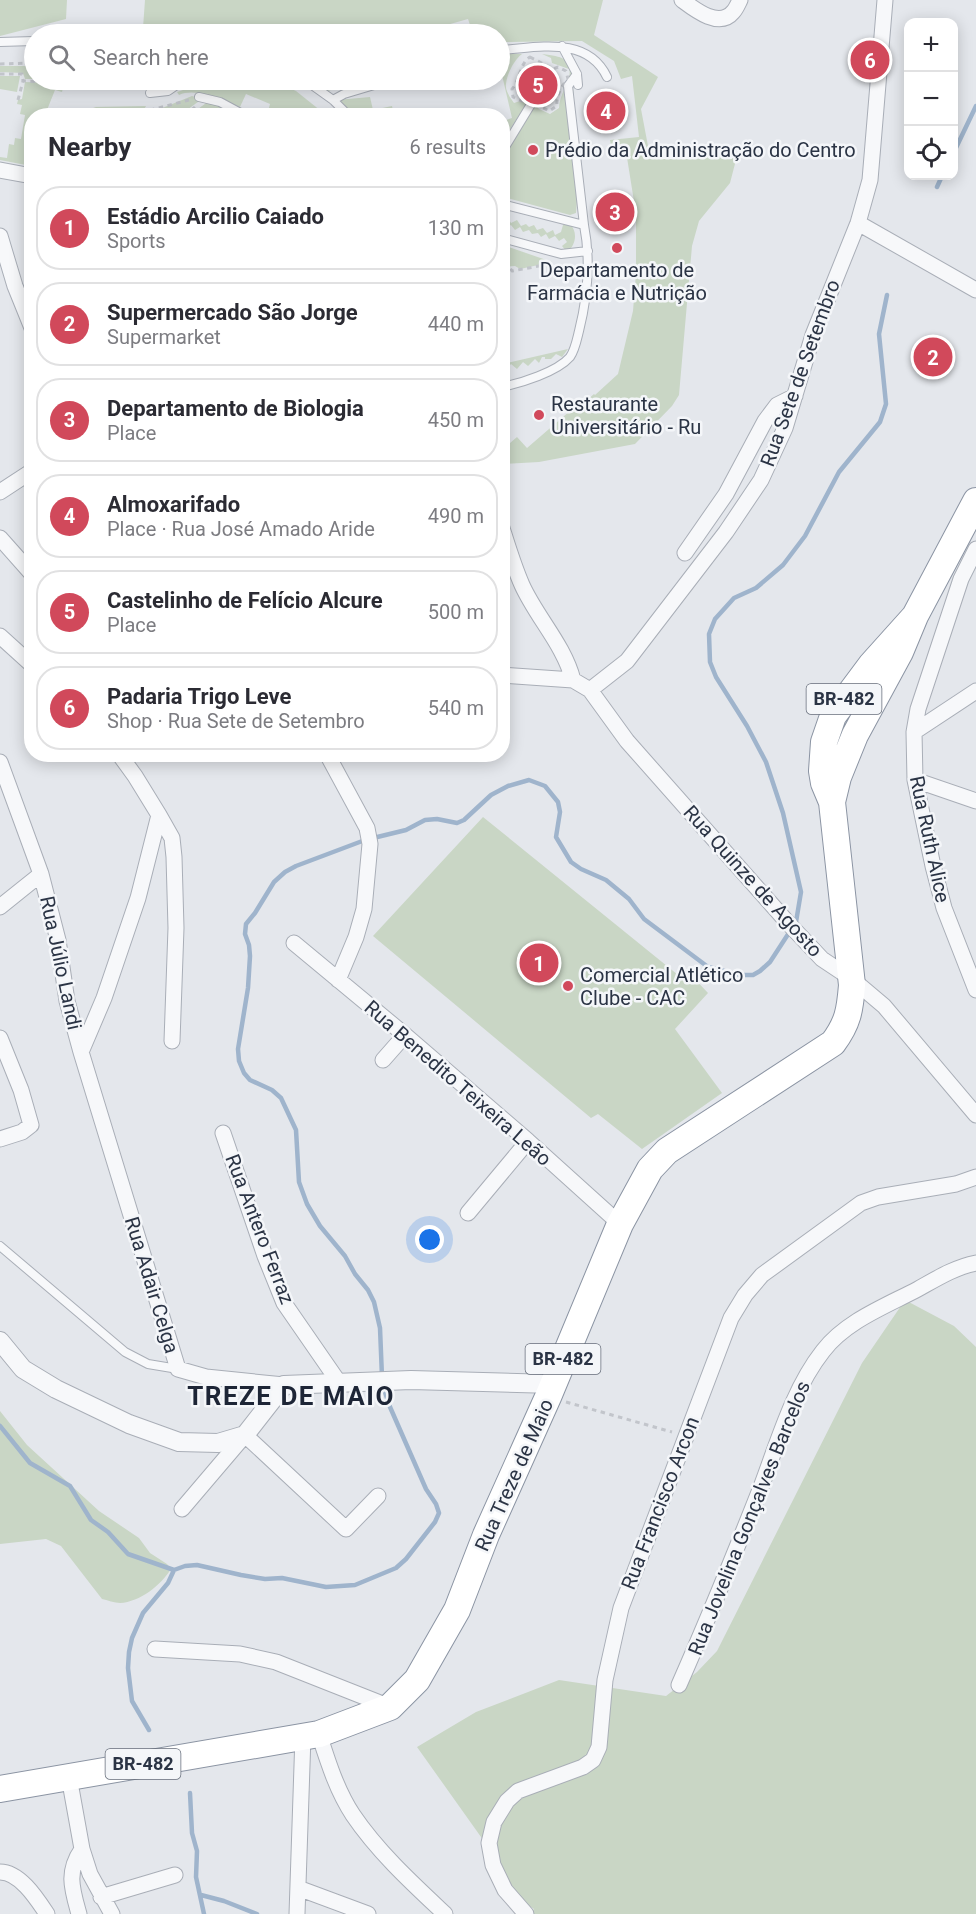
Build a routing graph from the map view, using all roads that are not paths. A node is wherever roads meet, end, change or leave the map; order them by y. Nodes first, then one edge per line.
1 (682, 0) edge
2 (740, 0) edge
3 (885, 0) edge
4 (24, 41) edge
5 (0, 42) edge
6 (562, 46) junction
7 (510, 50) edge
8 (577, 74) junction
9 (607, 78) dead end
10 (578, 85) dead end
11 (169, 90) edge
12 (319, 90) edge
13 (357, 90) edge
14 (150, 93) dead end
15 (198, 97) road end
16 (333, 100) junction
17 (533, 101) road end
18 (231, 108) edge
19 (341, 108) edge
20 (510, 139) edge
21 (0, 170) edge
22 (24, 174) edge
23 (510, 206) edge
24 (858, 223) junction
25 (584, 225) junction
26 (0, 236) edge
27 (510, 240) edge
28 (588, 251) junction
29 (7, 289) edge
30 (976, 290) edge
31 (24, 316) edge
32 (510, 386) edge
33 (795, 396) junction
34 (24, 476) edge
35 (0, 492) edge
36 (976, 501) edge
37 (0, 538) edge
38 (976, 549) edge
39 (510, 551) edge
40 (685, 553) dead end
41 (24, 565) edge
42 (915, 616) junction
43 (0, 636) edge
44 (24, 658) edge
45 (510, 676) edge
46 (573, 680) junction
47 (590, 690) junction
48 (976, 691) edge
49 (844, 700) junction
50 (864, 715) junction
51 (914, 732) junction
52 (0, 762) edge
53 (125, 762) edge
54 (331, 762) edge
55 (915, 780) junction
56 (976, 801) edge
57 (832, 802) junction
58 (159, 815) junction
59 (41, 874) junction
60 (0, 907) edge
61 (294, 943) dead end
62 (852, 979) junction
63 (338, 980) junction
64 (976, 990) edge
65 (405, 1035) junction
66 (0, 1038) edge
67 (172, 1041) dead end
68 (81, 1052) junction
69 (383, 1060) dead end
70 (976, 1114) edge
71 (223, 1133) dead end
72 (0, 1139) edge
73 (528, 1141) junction
74 (976, 1177) edge
75 (468, 1213) dead end
76 (620, 1224) junction
77 (0, 1246) edge
78 (976, 1263) edge
79 (0, 1341) edge
80 (178, 1369) junction
81 (340, 1384) junction
82 (284, 1385) junction
83 (551, 1390) junction
84 (245, 1435) junction
85 (378, 1496) dead end
86 (182, 1509) dead end
87 (155, 1649) dead end
88 (679, 1685) dead end
89 (390, 1707) junction
90 (302, 1737) junction
91 (69, 1777) junction
92 (0, 1789) edge
93 (82, 1849) junction
94 (0, 1872) edge
95 (175, 1875) dead end
96 (298, 1888) junction
97 (101, 1897) junction
98 (47, 1914) edge
99 (79, 1914) edge
100 (112, 1914) edge
101 (297, 1914) edge
102 (368, 1914) edge
103 (445, 1914) edge
104 (526, 1914) edge

1 - 2 street
3 - 24 street, Rua Sete de Setembro
4 - 5 lane
6 - 7 lane
6 - 8 lane
6 - 9 lane
8 - 10 lane
8 - 25 lane
11 - 14 lane
12 - 16 lane
13 - 16 lane
15 - 18 lane
16 - 19 lane
17 - 20 lane
21 - 22 street
23 - 25 lane
24 - 30 street
24 - 33 street, Rua Sete de Setembro
25 - 28 lane
26 - 29 street
27 - 28 lane
28 - 32 lane
29 - 31 street
33 - 40 street
33 - 47 street, Rua Sete de Setembro
34 - 35 street
36 - 42 highway, BR-482
37 - 41 street
38 - 51 street, Rua Ruth Alice
39 - 46 street
42 - 49 highway, BR-482
42 - 50 highway, BR-482
43 - 44 street
45 - 46 street
46 - 47 street
47 - 62 street, Rua Quinze de Agosto
48 - 51 street
49 - 50 highway
49 - 57 highway, BR-482
50 - 57 highway, BR-482
51 - 55 street, Rua Ruth Alice
52 - 59 street, Rua Júlio Landi
53 - 58 street
54 - 63 street
55 - 56 street
55 - 64 street, Rua Ruth Alice
57 - 62 highway, BR-482
58 - 67 street
58 - 68 street
59 - 60 street, Rua Júlio Landi
59 - 68 street, Rua Júlio Landi
61 - 63 street, Rua Benedito Teixeira Leão
62 - 70 street, Rua Quinze de Agosto
62 - 76 highway, Rua Treze de Maio / BR-482
63 - 65 street, Rua Benedito Teixeira Leão
65 - 69 street
65 - 73 street, Rua Benedito Teixeira Leão
66 - 72 street
68 - 80 street, Rua Adair Celga
71 - 81 street, Rua Antero Ferraz
73 - 75 street
73 - 76 street, Rua Benedito Teixeira Leão
74 - 104 street, Rua Francisco Arcon
76 - 83 highway, Rua Treze de Maio / BR-482
77 - 80 lane
78 - 88 street, Rua Jovelina Gonçalves Barcelos
79 - 84 street
80 - 82 street, Rua Adair Celga
81 - 82 street, Rua Adair Celga
81 - 83 street, Rua Adair Celga
82 - 84 street
83 - 89 highway, Rua Treze de Maio / BR-482
84 - 85 street
84 - 86 street
87 - 89 street
89 - 90 highway, Rua Treze de Maio / BR-482
90 - 91 highway, BR-482
90 - 96 street
90 - 103 street
91 - 92 highway, BR-482
91 - 93 street
93 - 97 street
93 - 99 street
94 - 98 street
95 - 97 street
96 - 101 street
96 - 102 street
97 - 100 street

